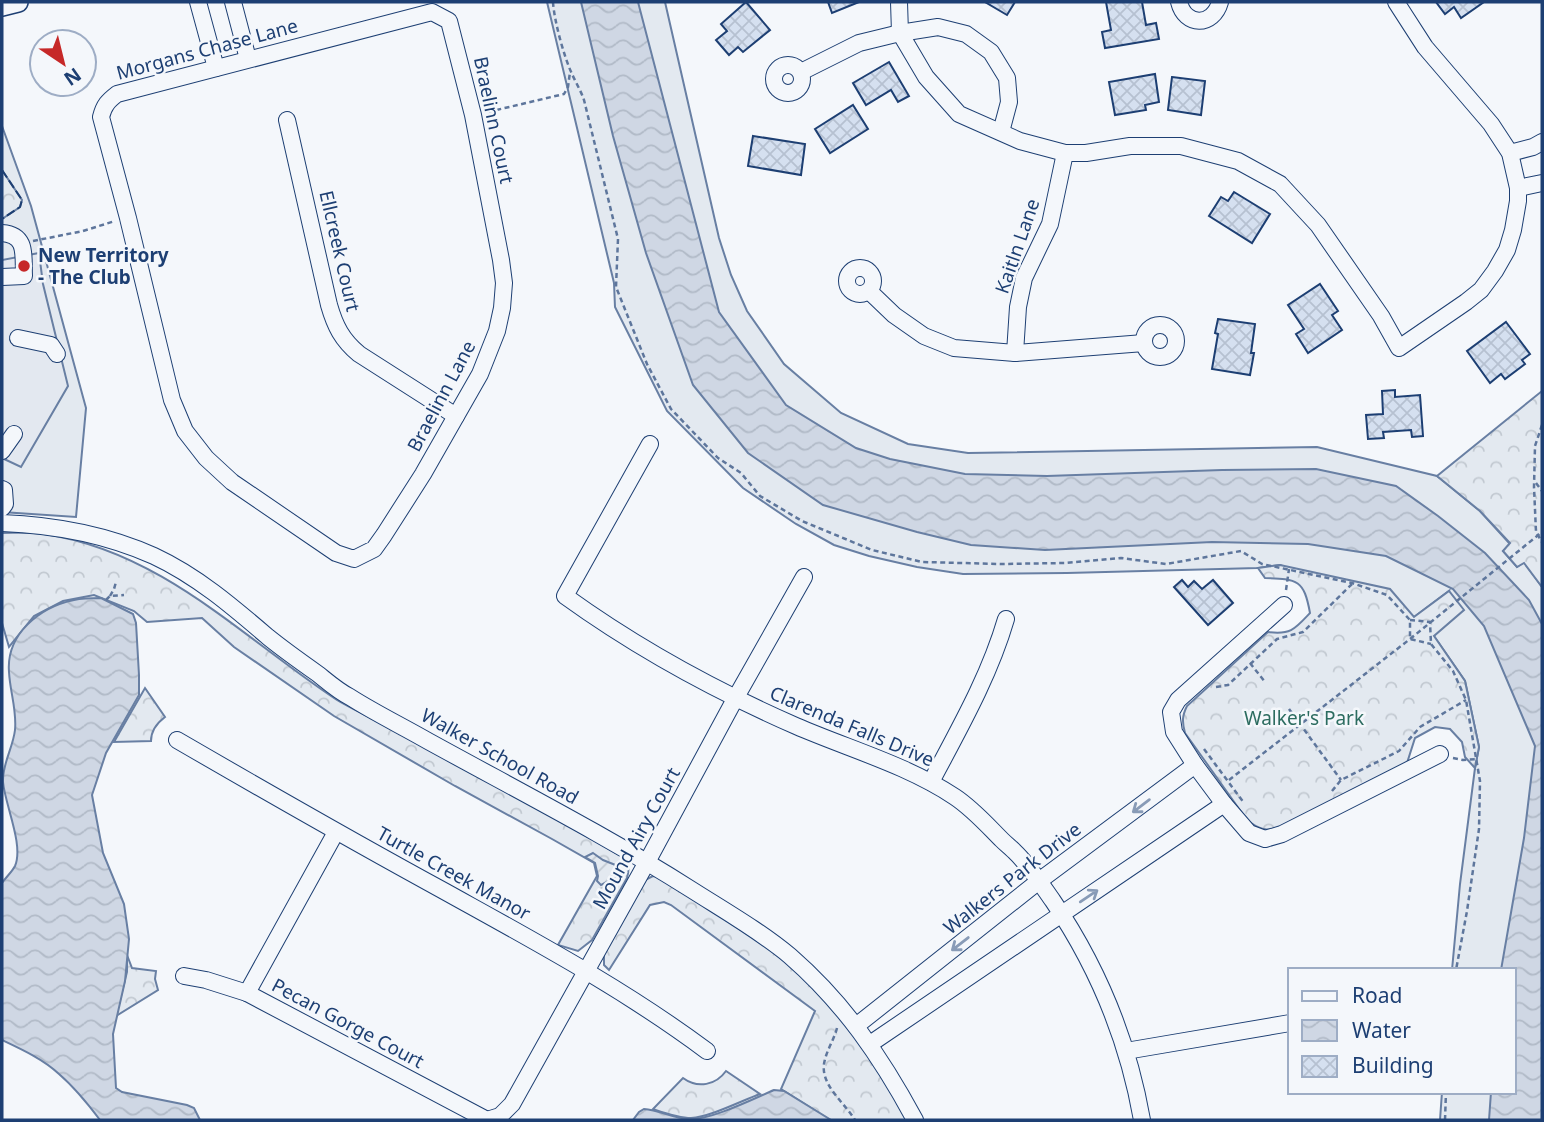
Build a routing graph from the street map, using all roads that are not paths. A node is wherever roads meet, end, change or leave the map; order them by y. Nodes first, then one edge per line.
1 (18, 2) edge
2 (198, 2) edge
3 (233, 2) edge
4 (899, 2) edge
5 (1179, 2) edge
6 (1220, 2) edge
7 (1396, 2) edge
8 (2, 6) edge
9 (442, 16) joint
10 (900, 33) junction
11 (248, 59) junction
12 (216, 68) junction
13 (801, 72) dead end
14 (287, 120) dead end
15 (1001, 132) junction
16 (1542, 142) edge
17 (1065, 153) junction
18 (1510, 153) junction
19 (1542, 183) edge
20 (1518, 188) junction
21 (2, 233) edge
22 (497, 238) joint
23 (2, 277) edge
24 (869, 291) dead end
25 (18, 338) dead end
26 (1144, 343) dead end
27 (1014, 353) junction
28 (57, 354) dead end
29 (456, 416) junction
30 (14, 434) dead end
31 (650, 444) dead end
32 (2, 451) edge
33 (2, 489) edge
34 (2, 508) edge
35 (2, 523) edge
36 (363, 554) joint
37 (804, 578) dead end
38 (1284, 605) road end
39 (1006, 619) dead end
40 (735, 699) junction
41 (177, 740) dead end
42 (1440, 754) road end
43 (1195, 765) junction
44 (930, 782) junction
45 (1219, 798) junction
46 (336, 832) junction
47 (647, 862) junction
48 (1039, 881) junction
49 (1061, 914) junction
50 (586, 970) junction
51 (184, 976) dead end
52 (247, 993) junction
53 (851, 1019) junction
54 (1288, 1023) edge
55 (870, 1044) junction
56 (707, 1051) dead end
57 (1126, 1051) junction
58 (492, 1119) edge
59 (915, 1120) edge
60 (1142, 1120) edge

1 - 8 main road
2 - 12 street
3 - 11 street
4 - 10 street
5 - 6 street
7 - 18 street
9 - 11 street, Morgans Chase Lane
9 - 22 street, Braelinn Court
10 - 13 street
10 - 15 street
10 - 15 street
11 - 12 street, Morgans Chase Lane
12 - 36 street, Morgans Chase Lane
14 - 29 street, Ellcreek Court
15 - 17 street
16 - 18 street
17 - 20 street
17 - 27 street, Kaitln Lane
18 - 20 street
19 - 20 street
21 - 23 street
22 - 29 street, Braelinn Lane
24 - 27 street
25 - 28 street
26 - 27 street
29 - 36 street, Braelinn Lane
30 - 32 street
31 - 40 street, Clarenda Falls Drive
33 - 34 street
35 - 47 street, Walker School Road
37 - 40 street, Mound Airy Court
38 - 43 street
39 - 44 street
40 - 44 street, Clarenda Falls Drive
40 - 47 street, Mound Airy Court
41 - 46 street, Turtle Creek Manor
42 - 45 street
43 - 45 street
43 -> 48 street, Walkers Park Drive
44 - 48 street, Clarenda Falls Drive
49 -> 45 street
46 - 50 street, Turtle Creek Manor
46 - 52 street
47 - 50 street, Mound Airy Court
47 - 53 street, Walker School Road
48 - 49 street, Clarenda Falls Drive
48 -> 53 street, Walkers Park Drive
49 - 55 street
49 - 57 street, Clarenda Falls Drive
50 - 56 street, Turtle Creek Manor
50 - 58 street, Mound Airy Court
51 - 52 street, Pecan Gorge Court
52 - 58 street, Pecan Gorge Court
53 - 55 street, Walker School Road
54 - 57 street
55 - 59 street, Walker School Road
57 - 60 street, Clarenda Falls Drive

